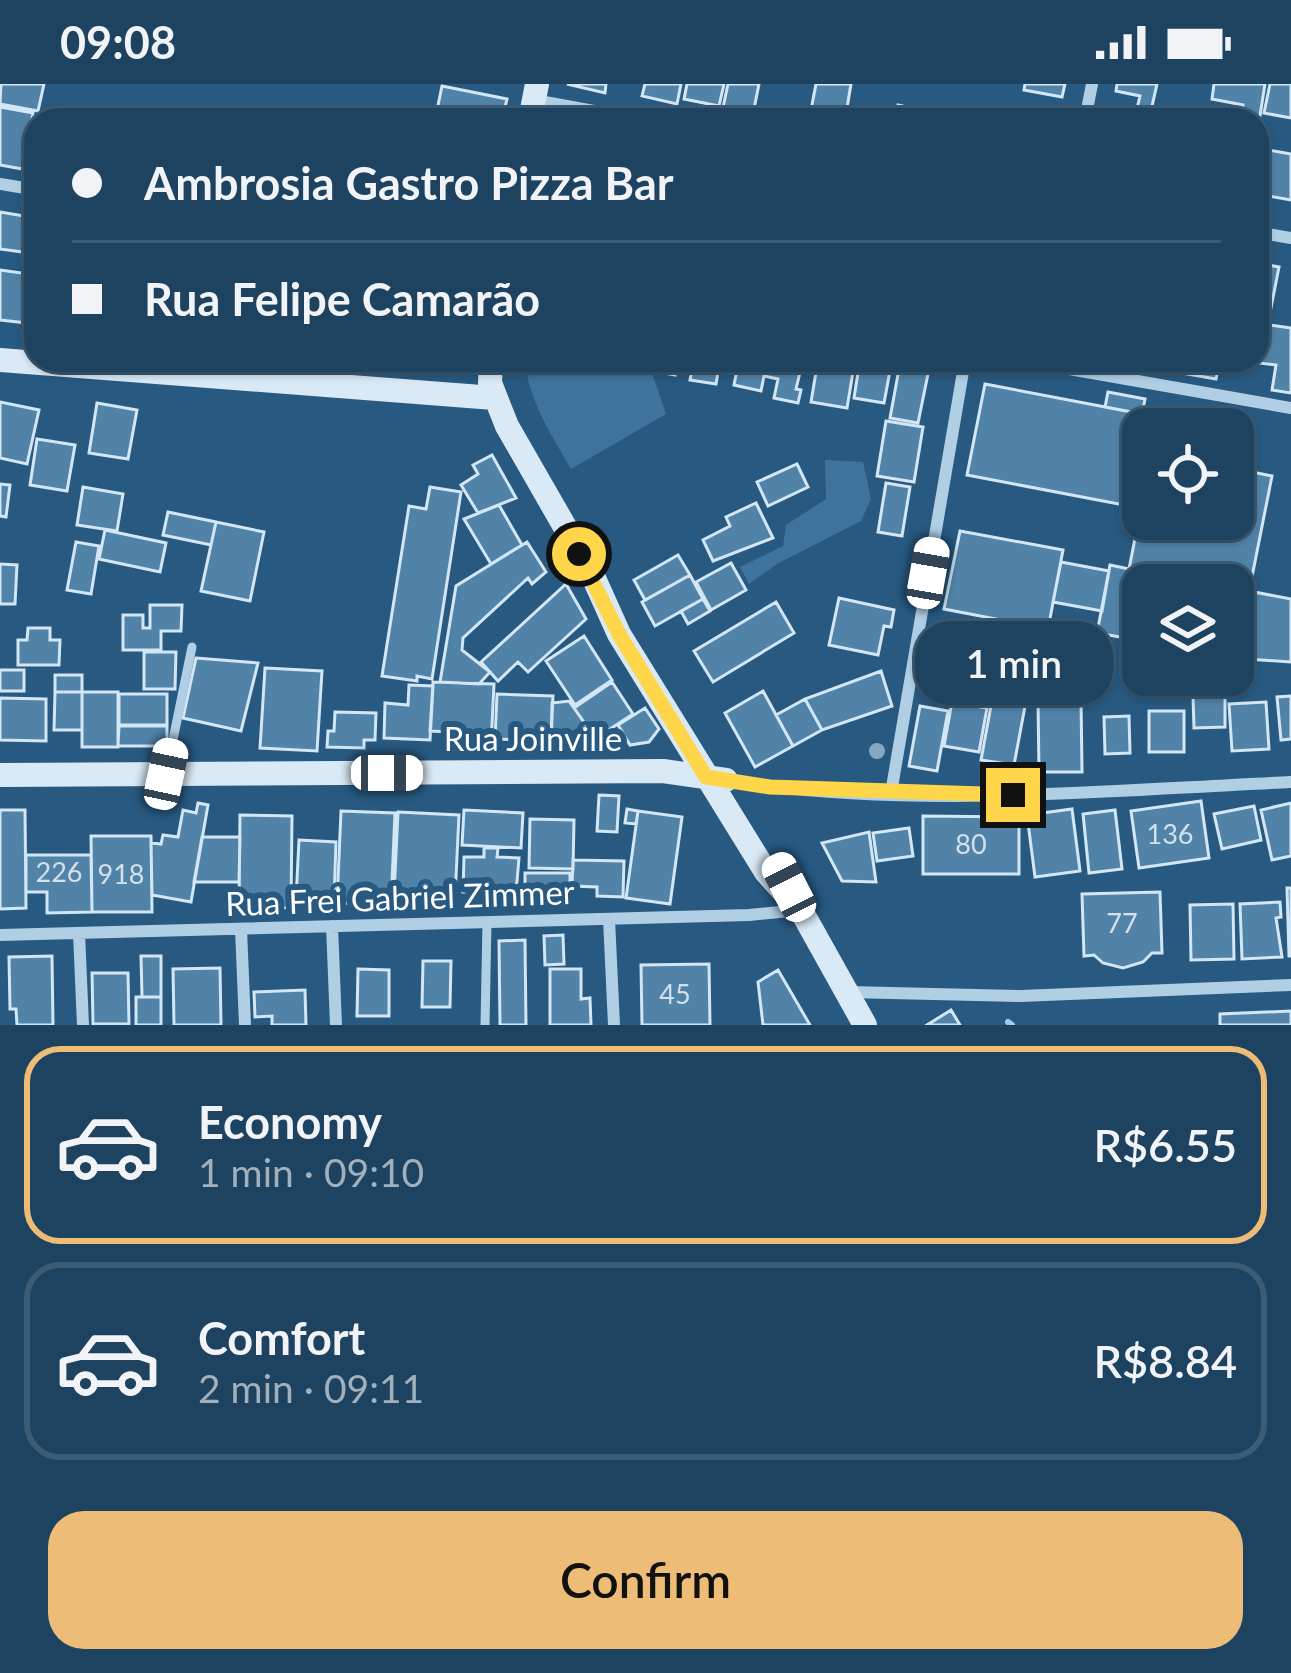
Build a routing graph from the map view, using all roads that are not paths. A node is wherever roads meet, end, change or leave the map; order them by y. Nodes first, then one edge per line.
1 (534, 101) edge
2 (575, 108) edge
3 (230, 372) edge
4 (492, 372) edge
5 (963, 372) edge
6 (1094, 372) edge
7 (494, 398) junction
8 (1291, 407) edge
9 (192, 647) dead end
10 (166, 774) junction
11 (0, 775) edge
12 (716, 779) junction
13 (1291, 782) edge
14 (890, 793) junction
15 (800, 910) junction
16 (609, 919) junction
17 (487, 922) junction
18 (332, 926) junction
19 (241, 929) junction
20 (79, 933) junction
21 (0, 935) edge
22 (1291, 985) edge
23 (846, 992) junction
24 (83, 1025) edge
25 (245, 1025) edge
26 (335, 1025) edge
27 (485, 1025) edge
28 (614, 1025) edge
29 (866, 1025) edge

1 - 2 street
3 - 7 main road
4 - 7 main road
5 - 14 street
6 - 8 street
7 - 12 main road
9 - 10 lane
10 - 11 main road, Rua Joinville
10 - 12 main road, Rua Joinville
12 - 14 street
12 - 15 main road
13 - 14 street
15 - 16 street, Rua Frei Gabriel Zimmer
15 - 23 main road
16 - 17 street, Rua Frei Gabriel Zimmer
16 - 28 street
17 - 18 street, Rua Frei Gabriel Zimmer
17 - 27 lane
18 - 19 street, Rua Frei Gabriel Zimmer
18 - 26 street
19 - 20 street, Rua Frei Gabriel Zimmer
19 - 25 street
20 - 21 street, Rua Frei Gabriel Zimmer
20 - 24 street
22 - 23 street
23 - 29 main road

